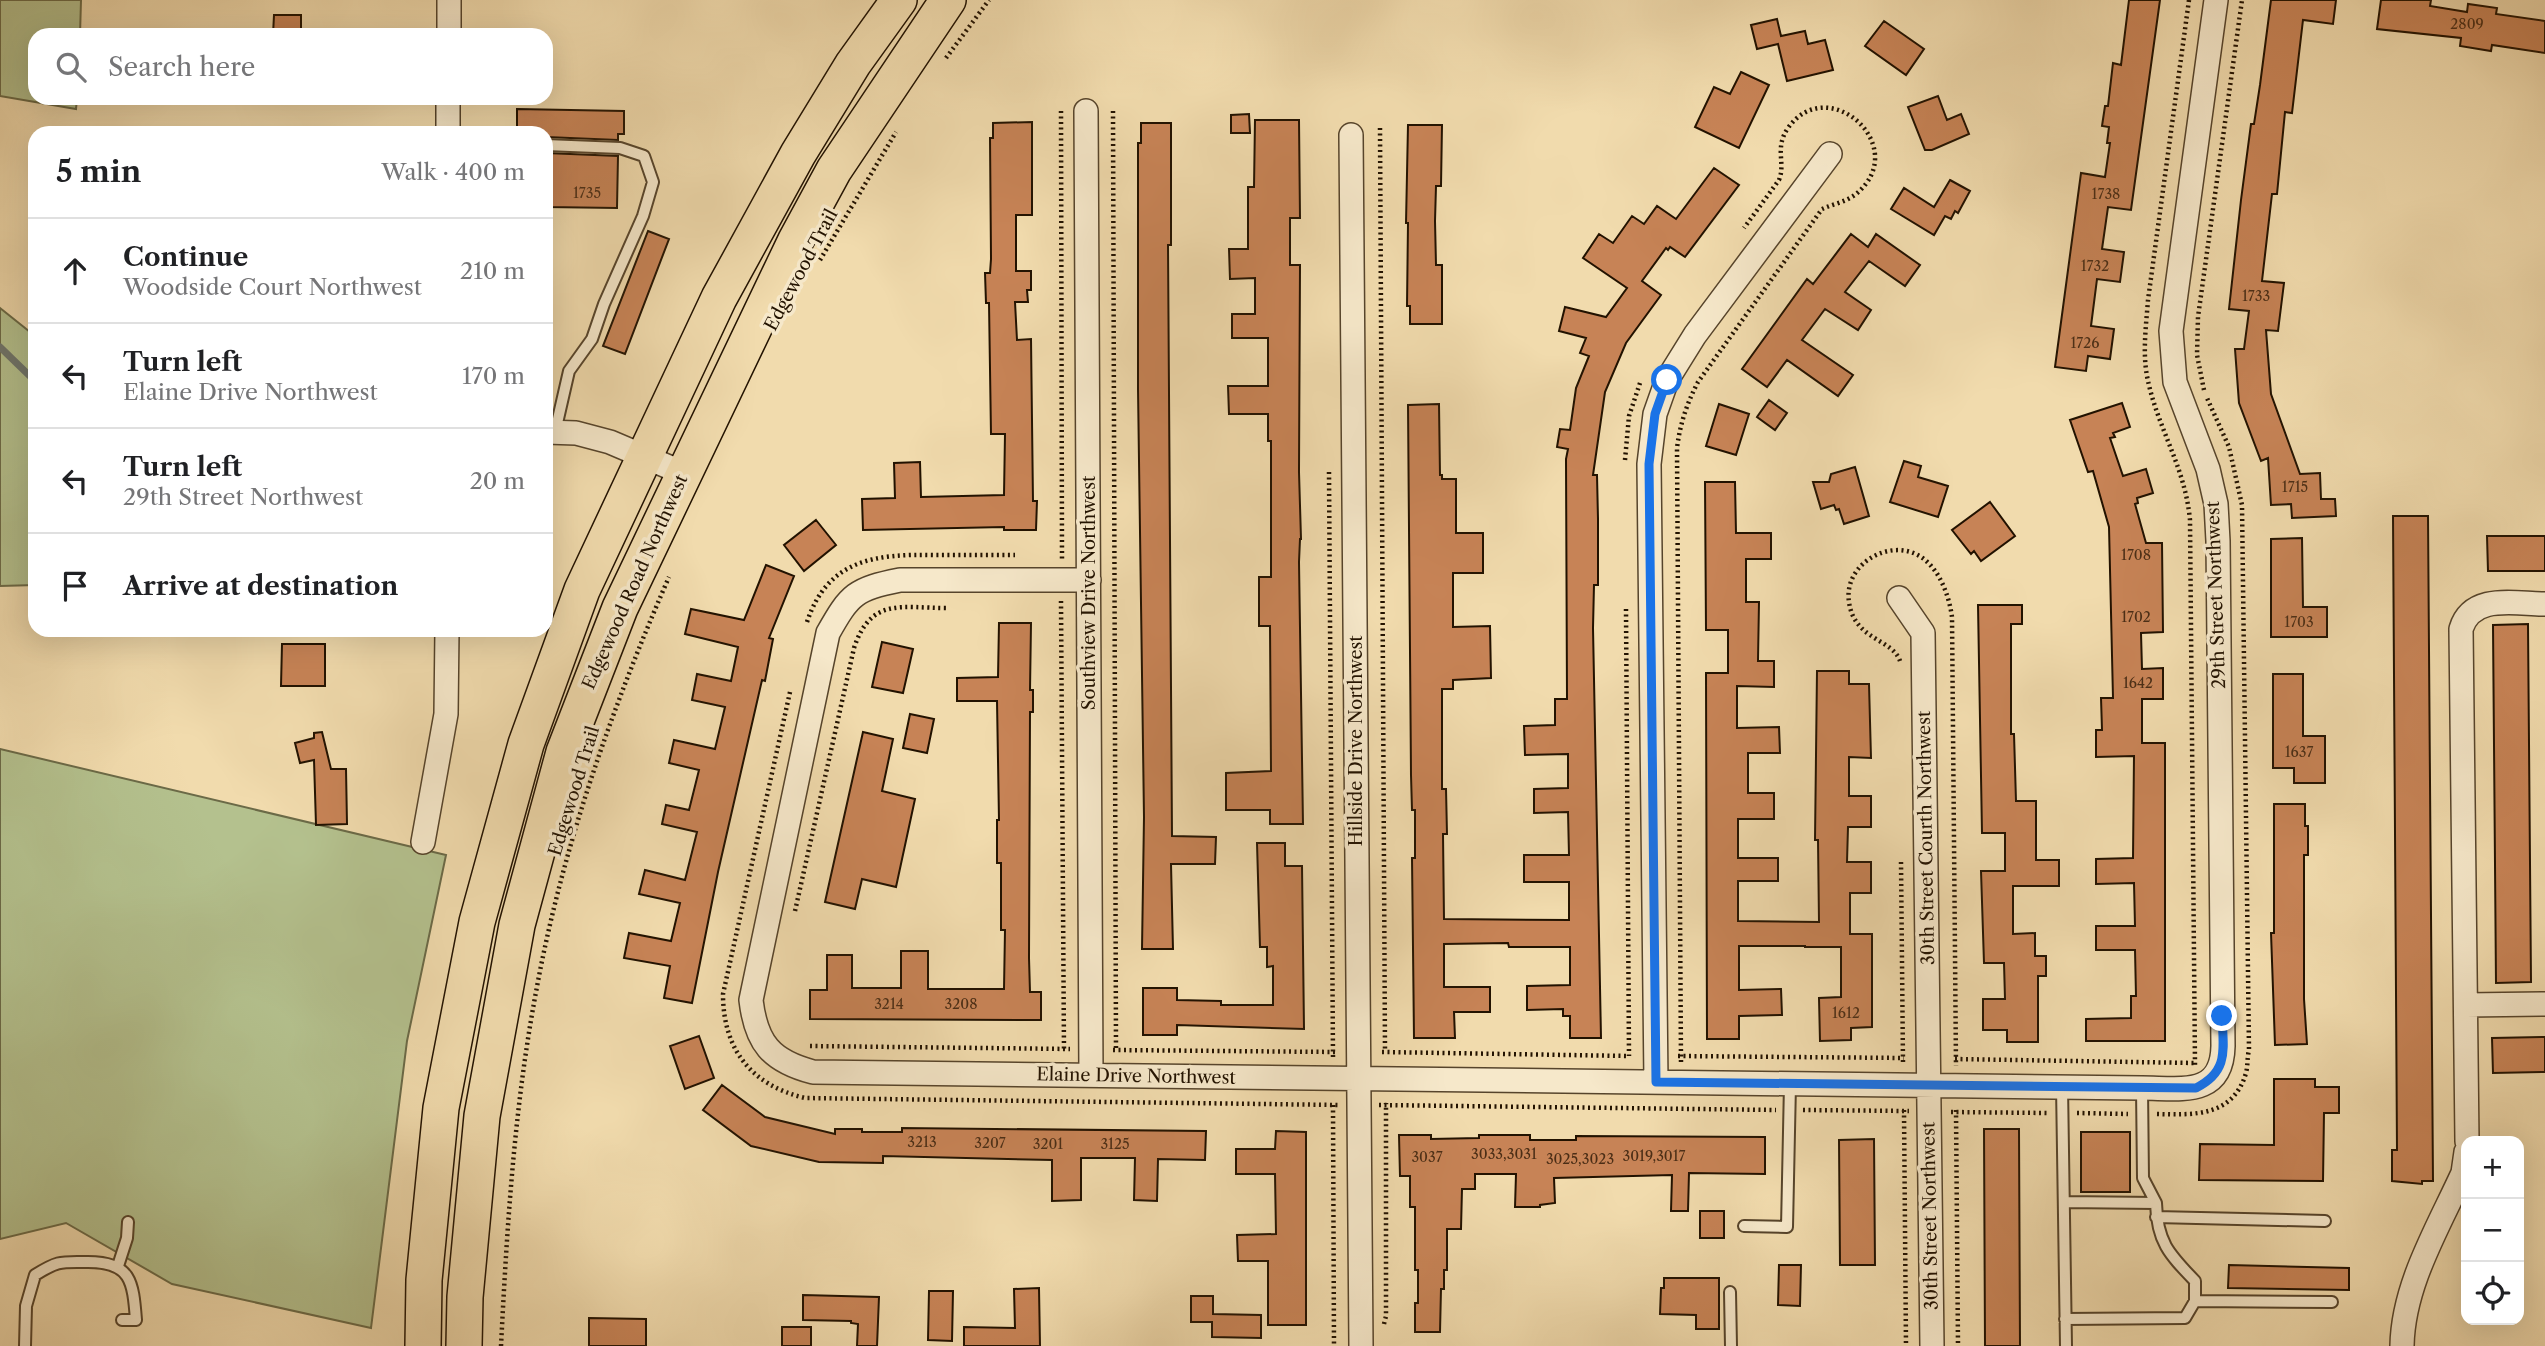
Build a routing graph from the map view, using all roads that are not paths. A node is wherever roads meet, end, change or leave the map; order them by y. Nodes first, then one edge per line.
1 (449, 0) edge
2 (899, 0) edge
3 (948, 0) edge
4 (2216, 0) edge
5 (449, 28) edge
6 (449, 105) edge
7 (1086, 111) dead end
8 (448, 126) edge
9 (1351, 135) dead end
10 (553, 145) edge
11 (1830, 154) dead end
12 (553, 422) edge
13 (553, 432) edge
14 (645, 458) junction
15 (682, 474) junction
16 (1089, 580) junction
17 (1899, 598) dead end
18 (2545, 604) edge
19 (447, 637) edge
20 (423, 842) dead end
21 (2545, 1004) edge
22 (2466, 1005) junction
23 (2207, 1072) joint
24 (1091, 1075) junction
25 (1359, 1078) junction
26 (1656, 1082) junction
27 (1790, 1084) junction
28 (1930, 1085) junction
29 (2063, 1086) junction
30 (2142, 1088) junction
31 (2467, 1136) edge
32 (2461, 1177) edge
33 (2064, 1202) junction
34 (2155, 1203) junction
35 (2156, 1217) junction
36 (2325, 1221) dead end
37 (128, 1222) dead end
38 (1744, 1226) dead end
39 (118, 1265) junction
40 (1730, 1292) dead end
41 (2195, 1301) junction
42 (2332, 1302) dead end
43 (2065, 1319) junction
44 (122, 1320) dead end
45 (25, 1346) edge
46 (423, 1346) edge
47 (464, 1346) edge
48 (1361, 1346) edge
49 (1731, 1346) edge
50 (1932, 1346) edge
51 (2066, 1346) edge
52 (2402, 1346) edge

1 - 5 street
2 - 14 main road
3 - 15 main road, Edgewood Road Northwest
4 - 23 street, 29th Street Northwest
6 - 8 street
7 - 16 street, Southview Drive Northwest
9 - 25 street, Hillside Drive Northwest
10 - 12 lane
11 - 26 street
13 - 14 street
14 - 15 street
14 - 46 main road
15 - 47 main road, Edgewood Road Northwest
16 - 24 street, Southview Drive Northwest
16 - 24 street, Elaine Drive Northwest
17 - 28 street, 30th Street Courth Northwest
18 - 22 street
19 - 20 street
21 - 22 street
22 - 31 street
23 - 30 street, Elaine Drive Northwest
24 - 25 street, Elaine Drive Northwest
25 - 26 street, Elaine Drive Northwest
25 - 48 street, Hillside Drive Northwest
26 - 27 street, Elaine Drive Northwest
27 - 28 street, Elaine Drive Northwest
27 - 38 lane
28 - 29 street, Elaine Drive Northwest
28 - 50 street, 30th Street Northwest
29 - 30 street, Elaine Drive Northwest
29 - 33 lane
30 - 34 lane
32 - 52 street
33 - 34 lane
33 - 43 lane
34 - 35 lane
35 - 36 lane
35 - 41 lane
37 - 39 lane
39 - 44 lane
39 - 45 lane
40 - 49 lane
41 - 42 lane
41 - 43 lane
43 - 51 lane

